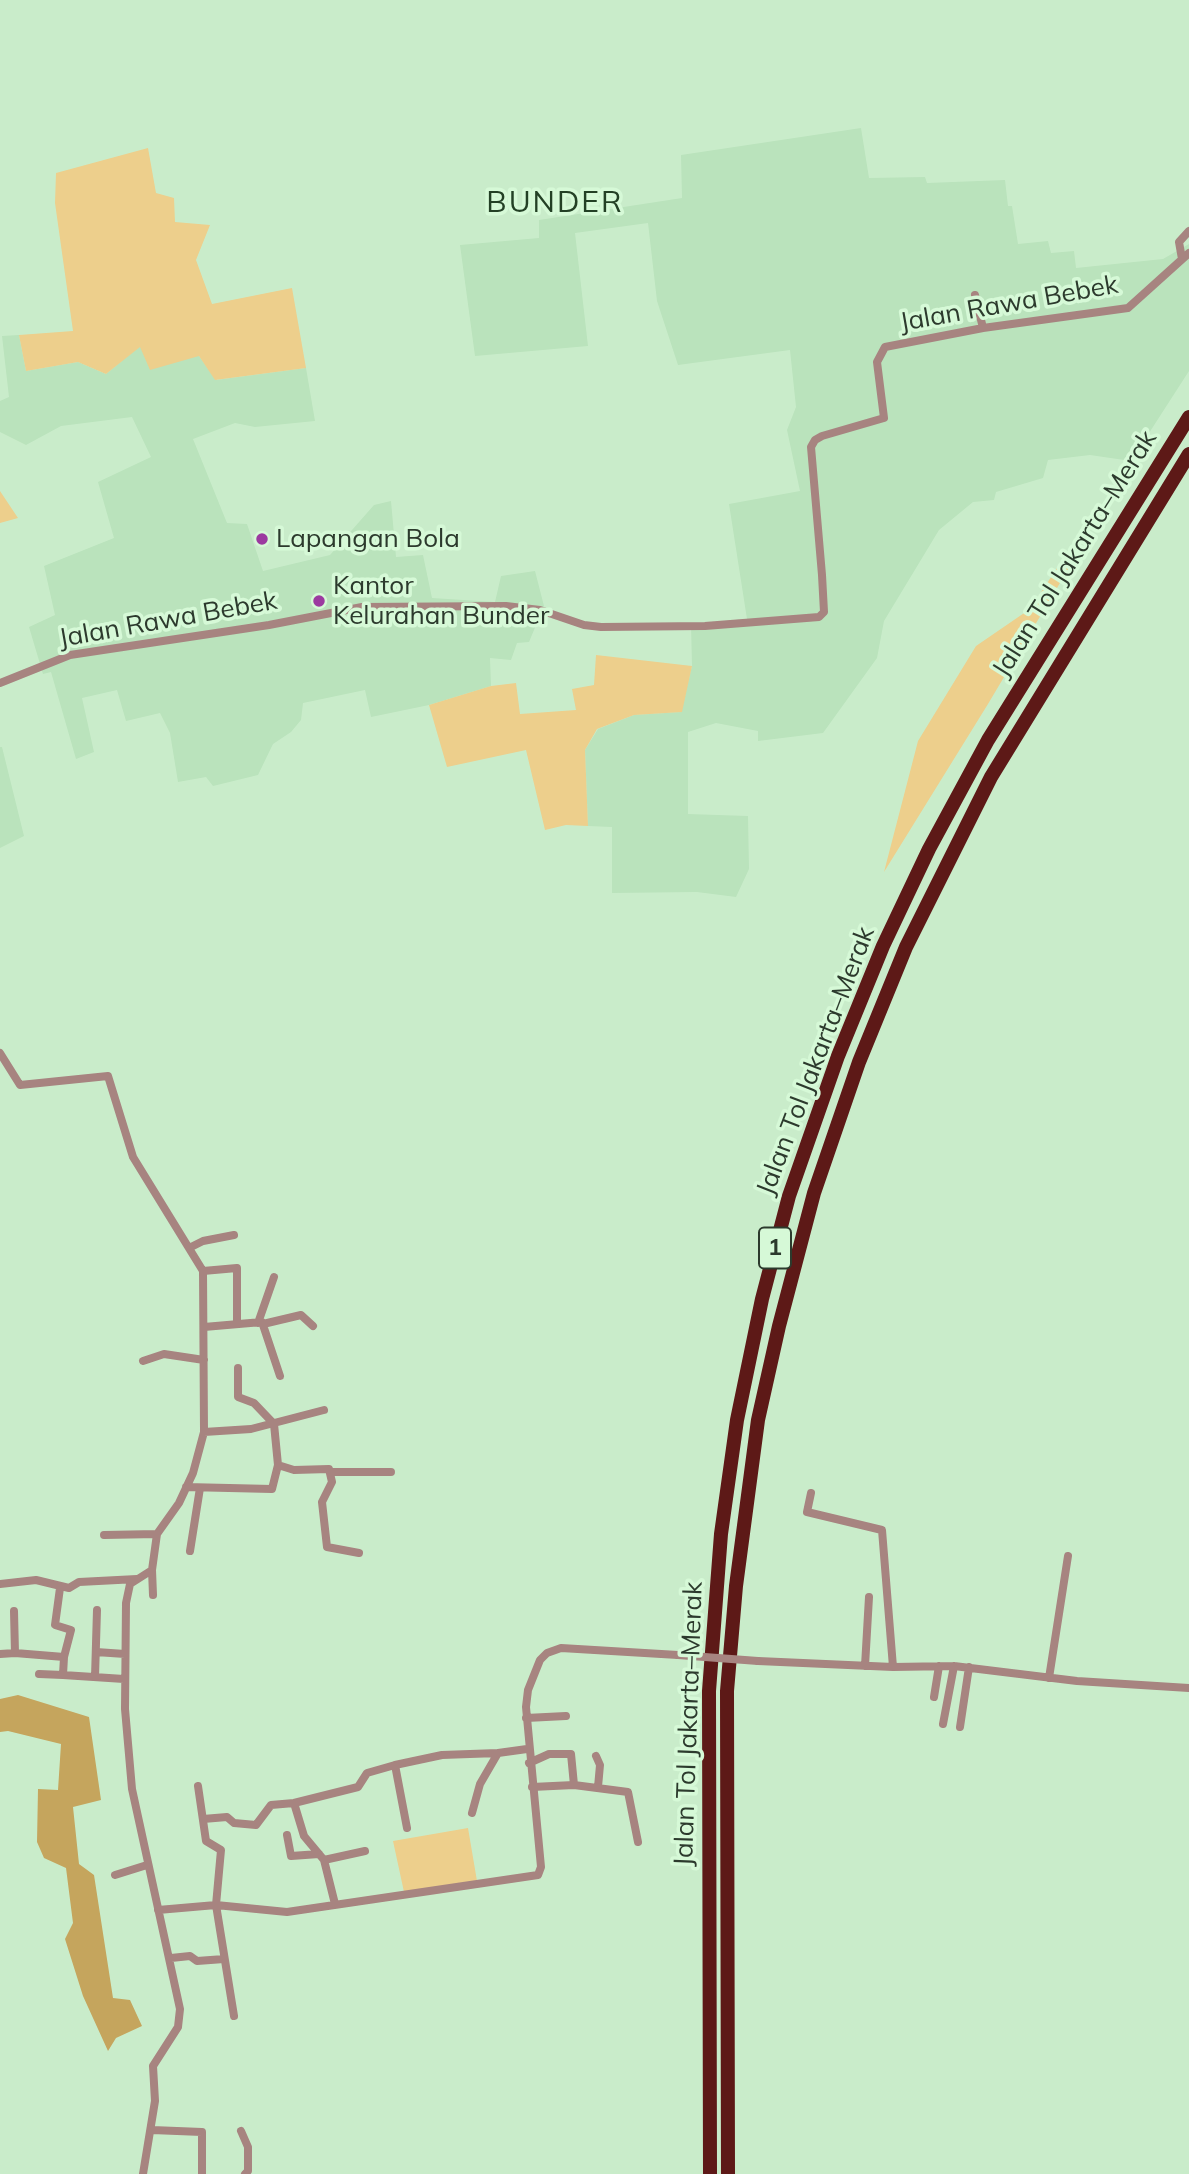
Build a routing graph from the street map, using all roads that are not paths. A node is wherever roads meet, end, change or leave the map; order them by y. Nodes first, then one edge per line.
1 (1189, 231) edge
2 (1185, 256) edge
3 (975, 295) dead end
4 (983, 328) junction
5 (1189, 417) edge
6 (1189, 454) edge
7 (0, 683) edge
8 (0, 1053) edge
9 (234, 1235) dead end
10 (191, 1248) junction
11 (203, 1271) junction
12 (274, 1277) dead end
13 (237, 1322) junction
14 (261, 1323) junction
15 (313, 1326) dead end
16 (204, 1327) junction
17 (204, 1360) junction
18 (143, 1361) dead end
19 (239, 1368) dead end
20 (280, 1376) dead end
21 (324, 1410) dead end
22 (274, 1424) junction
23 (204, 1432) junction
24 (278, 1465) junction
25 (332, 1472) junction
26 (391, 1472) dead end
27 (186, 1487) junction
28 (200, 1488) junction
29 (811, 1493) dead end
30 (157, 1534) junction
31 (104, 1535) dead end
32 (190, 1551) dead end
33 (359, 1553) dead end
34 (1068, 1556) dead end
35 (152, 1570) junction
36 (137, 1579) junction
37 (0, 1584) edge
38 (60, 1588) junction
39 (153, 1595) dead end
40 (869, 1597) dead end
41 (97, 1610) dead end
42 (13, 1611) dead end
43 (96, 1652) junction
44 (15, 1653) junction
45 (0, 1654) edge
46 (125, 1654) junction
47 (64, 1657) junction
48 (865, 1666) junction
49 (954, 1666) junction
50 (893, 1667) junction
51 (939, 1667) junction
52 (969, 1667) junction
53 (39, 1674) dead end
54 (63, 1675) junction
55 (95, 1677) junction
56 (1049, 1678) junction
57 (124, 1679) junction
58 (1189, 1688) edge
59 (934, 1697) dead end
60 (566, 1716) dead end
61 (526, 1718) junction
62 (943, 1724) dead end
63 (960, 1727) dead end
64 (527, 1749) junction
65 (498, 1753) junction
66 (596, 1756) dead end
67 (529, 1763) junction
68 (395, 1765) junction
69 (574, 1785) junction
70 (198, 1786) dead end
71 (532, 1787) junction
72 (598, 1787) junction
73 (294, 1803) junction
74 (472, 1812) dead end
75 (203, 1819) junction
76 (407, 1828) dead end
77 (286, 1835) dead end
78 (638, 1842) dead end
79 (365, 1851) dead end
80 (321, 1857) junction
81 (147, 1865) junction
82 (115, 1874) dead end
83 (335, 1904) junction
84 (216, 1905) junction
85 (158, 1910) junction
86 (171, 1958) junction
87 (224, 1959) junction
88 (234, 2016) dead end
89 (241, 2131) dead end
90 (152, 2132) junction
91 (143, 2174) edge
92 (202, 2174) edge
93 (245, 2174) edge
94 (710, 2174) edge
95 (728, 2174) edge

1 - 2 street
2 - 4 street, Jalan Rawa Bebek
3 - 4 street
4 - 7 street, Jalan Rawa Bebek
5 - 94 highway, Jalan Tol Jakarta–Merak / 1
6 - 95 highway, Jalan Tol Jakarta–Merak / 1
8 - 10 street
9 - 10 street
10 - 11 street
11 - 13 street
11 - 16 street
12 - 14 street
13 - 14 street
13 - 16 street
14 - 15 street
14 - 20 street
16 - 17 street
17 - 18 street
17 - 23 street
19 - 22 street
21 - 22 street
22 - 23 street
22 - 24 street
23 - 27 street
24 - 25 street
24 - 28 street
25 - 26 street
25 - 33 street
27 - 28 street
27 - 30 street
28 - 32 street
29 - 50 street
30 - 31 street
30 - 35 street
34 - 56 street
35 - 36 street
35 - 39 street
36 - 38 street
36 - 46 street
37 - 38 street
38 - 47 street
40 - 48 street
41 - 43 street
42 - 44 street
43 - 46 street
43 - 55 street
44 - 45 street
44 - 47 street
46 - 57 street
47 - 54 street
48 - 50 street
48 - 61 street, bridge
49 - 51 street
49 - 52 street
49 - 62 street
50 - 51 street
51 - 59 street
52 - 56 street
52 - 63 street
53 - 54 street
54 - 55 street
55 - 57 street
56 - 58 street
57 - 81 street
60 - 61 street
61 - 64 street
64 - 65 street
64 - 67 street
65 - 68 street
65 - 74 street
66 - 72 street
67 - 69 street
67 - 71 street
68 - 73 street
68 - 76 street
69 - 71 street
69 - 72 street
70 - 75 street
71 - 83 street
72 - 78 street
73 - 75 street
73 - 80 street
75 - 84 street
77 - 80 street
79 - 80 street
80 - 83 street
81 - 82 street
81 - 85 street
83 - 84 street
84 - 85 street
84 - 87 street
85 - 86 street
86 - 87 street
86 - 90 street
87 - 88 street
89 - 93 street
90 - 91 street
90 - 92 street

